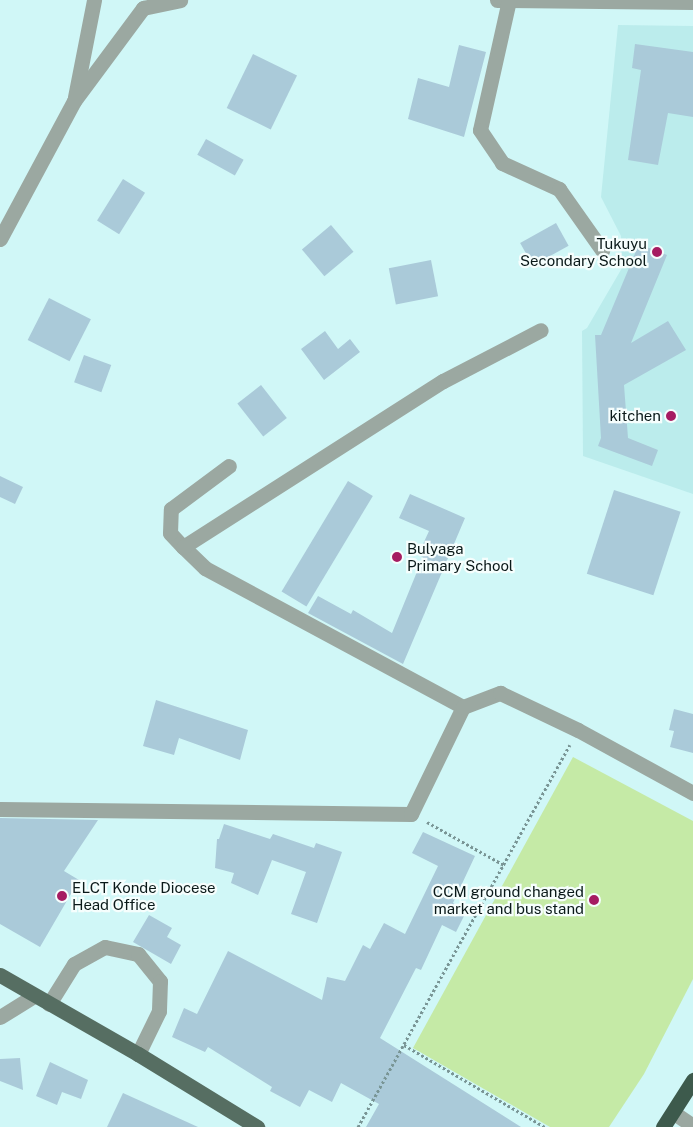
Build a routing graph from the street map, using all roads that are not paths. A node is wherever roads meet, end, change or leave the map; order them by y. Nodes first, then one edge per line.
1 (94, 0) edge
2 (180, 0) edge
3 (497, 0) edge
4 (509, 0) edge
5 (619, 2) edge
6 (693, 2) edge
7 (74, 101) junction
8 (0, 240) edge
9 (602, 250) dead end
10 (541, 330) dead end
11 (229, 466) dead end
12 (183, 547) junction
13 (463, 707) junction
14 (693, 793) edge
15 (0, 809) edge
16 (0, 975) edge
17 (34, 996) junction
18 (50, 1004) junction
19 (0, 1017) edge
20 (138, 1054) junction
21 (693, 1080) edge
22 (674, 1113) junction
23 (693, 1126) edge
24 (257, 1127) edge
25 (663, 1127) edge

1 - 7 street
2 - 7 street
3 - 4 street
4 - 5 street
4 - 9 street
5 - 6 street
7 - 8 street
10 - 12 street
11 - 12 street
12 - 13 street
13 - 14 street
13 - 15 street
16 - 17 main road
17 - 18 main road
17 - 19 street
18 - 20 main road
18 - 20 street
20 - 24 main road
21 - 22 highway
22 - 23 street
22 - 25 highway

